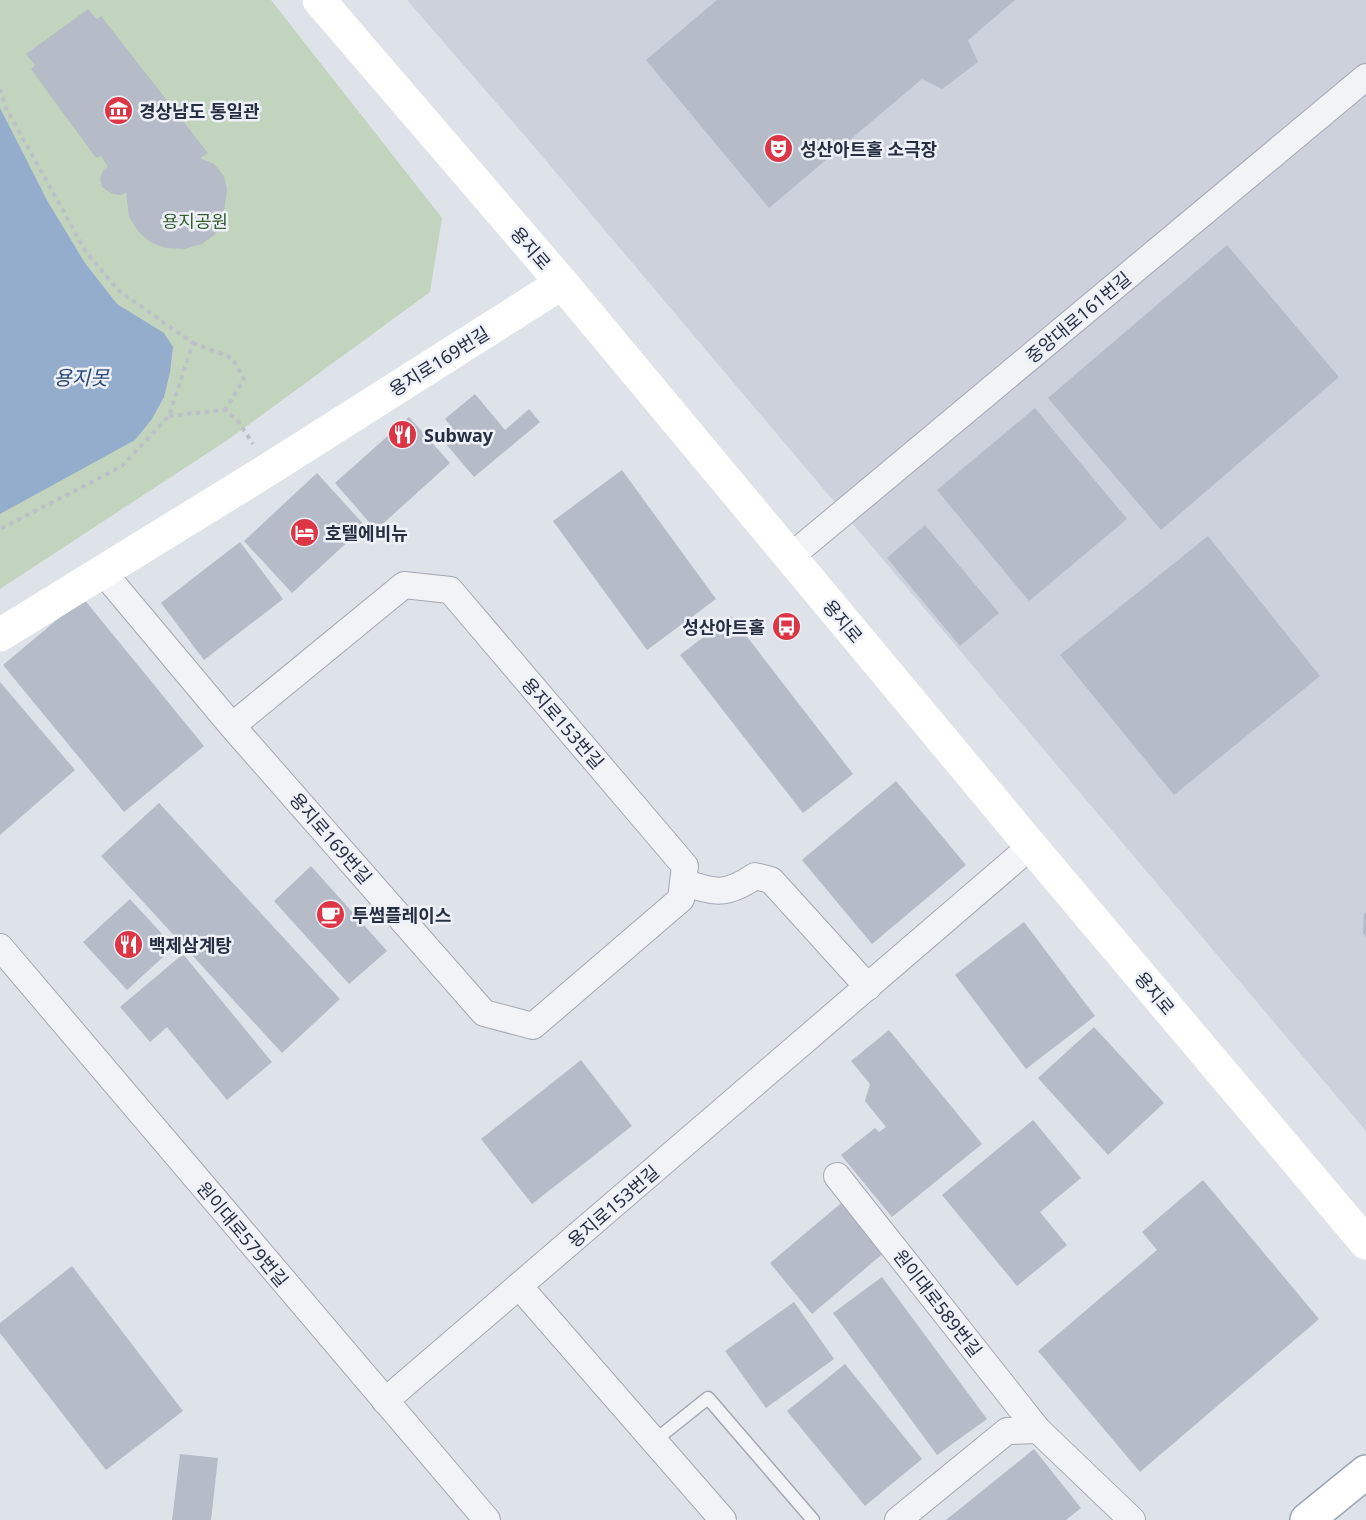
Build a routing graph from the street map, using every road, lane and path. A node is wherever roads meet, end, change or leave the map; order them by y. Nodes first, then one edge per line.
1 (319, 0) edge
2 (1366, 77) edge
3 (0, 88) edge
4 (562, 283) junction
5 (193, 343) junction
6 (225, 410) junction
7 (169, 416) junction
8 (269, 469) junction
9 (0, 529) edge
10 (790, 557) junction
11 (103, 572) junction
12 (0, 635) edge
13 (232, 726) junction
14 (1031, 846) junction
15 (683, 882) junction
16 (0, 947) edge
17 (868, 987) junction
18 (837, 1176) dead end
19 (1366, 1243) edge
20 (519, 1286) junction
21 (385, 1401) junction
22 (1038, 1430) junction
23 (654, 1441) junction
24 (1366, 1472) edge
25 (487, 1520) edge
26 (723, 1520) edge
27 (813, 1520) edge
28 (898, 1520) edge
29 (1132, 1520) edge
30 (1307, 1520) edge

1 - 4 main road, 용지로
2 - 10 street, 중앙대로161번길
3 - 5 path
4 - 8 main road, 용지로169번길
4 - 10 main road, 용지로
5 - 6 path
5 - 7 path
6 - 7 path
6 - 8 path
7 - 9 path
8 - 11 main road, 용지로169번길
10 - 14 main road, 용지로
11 - 12 main road, 용지로169번길
11 - 13 street, 용지로169번길
13 - 15 street, 용지로169번길
13 - 15 street, 용지로153번길
14 - 17 street, 용지로153번길
14 - 19 main road, 용지로
15 - 17 street
16 - 21 street, 원이대로579번길
17 - 20 street, 용지로153번길
18 - 22 street, 원이대로589번길
20 - 21 street, 용지로153번길
20 - 23 street
21 - 25 street, 원이대로579번길
22 - 28 street
22 - 29 street, 원이대로589번길
23 - 26 street
23 - 27 lane
24 - 30 main road

